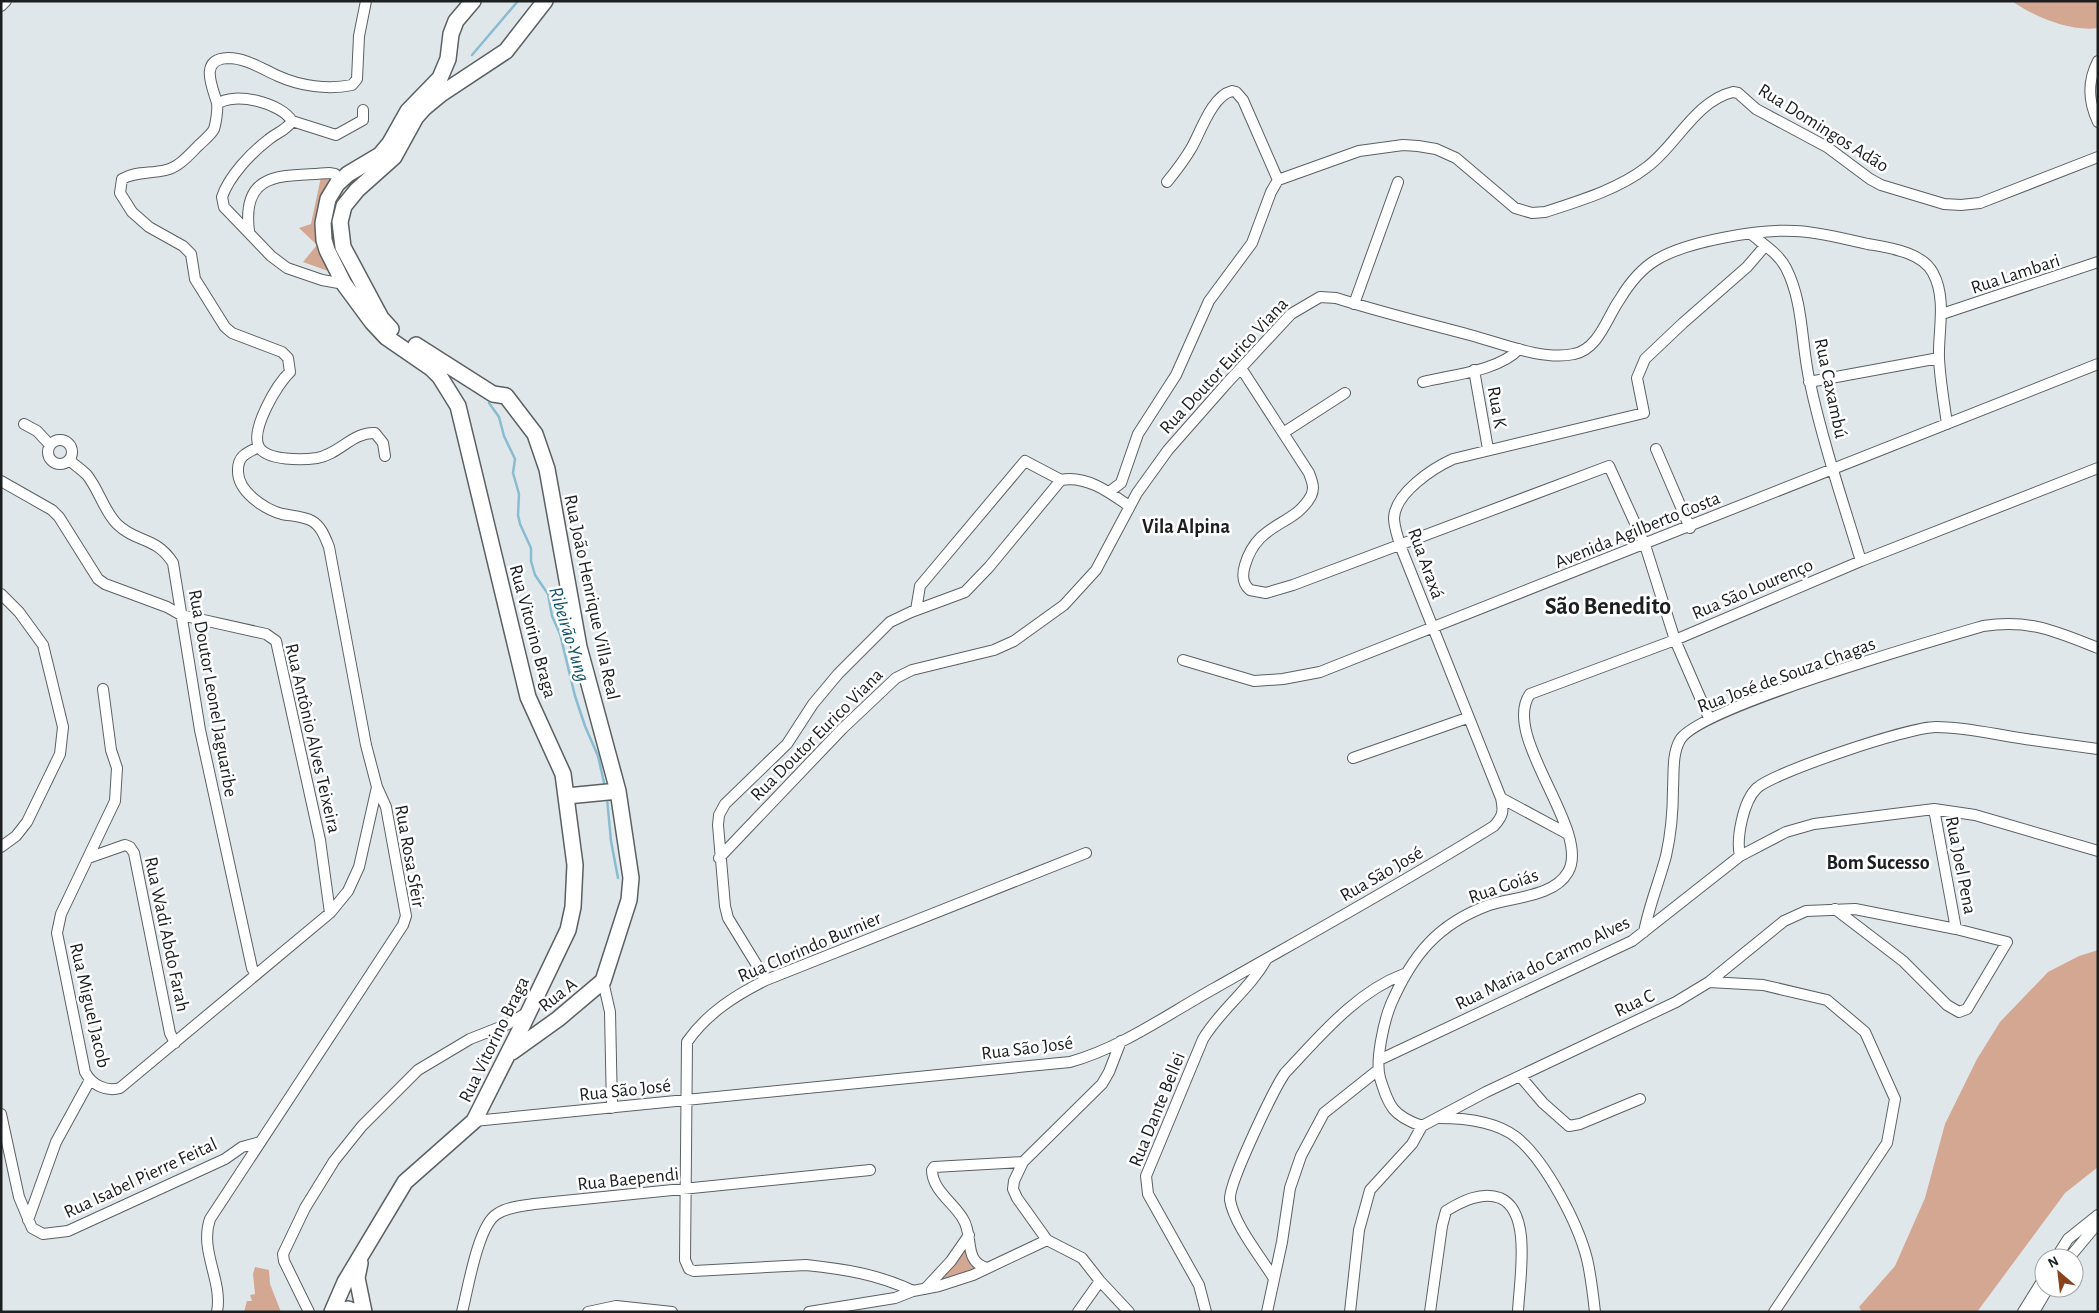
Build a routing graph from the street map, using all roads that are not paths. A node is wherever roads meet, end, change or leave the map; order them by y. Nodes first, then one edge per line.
1 (6, 1) edge
2 (366, 1) edge
3 (473, 1) edge
4 (545, 1) edge
5 (1, 6) edge
6 (2098, 61) edge
7 (217, 104) junction
8 (363, 110) dead end
9 (292, 121) junction
10 (2098, 122) edge
11 (2098, 157) edge
12 (1278, 180) junction
13 (340, 181) junction
14 (1168, 182) dead end
15 (1398, 182) dead end
16 (344, 206) junction
17 (249, 231) junction
18 (1751, 234) junction
19 (1765, 246) junction
20 (2098, 262) edge
21 (344, 284) junction
22 (1354, 304) junction
23 (1942, 314) junction
24 (1519, 349) junction
25 (1939, 358) junction
26 (2098, 364) edge
27 (1241, 368) junction
28 (1474, 370) junction
29 (1422, 382) dead end
30 (1809, 382) junction
31 (1346, 393) dead end
32 (24, 424) dead end
33 (1947, 424) junction
34 (1283, 433) junction
35 (50, 445) junction
36 (259, 447) junction
37 (1488, 449) junction
38 (1656, 449) dead end
39 (385, 456) dead end
40 (69, 460) junction
41 (2098, 468) edge
42 (1833, 470) junction
43 (1061, 480) junction
44 (1, 481) edge
45 (1121, 483) junction
46 (1109, 492) junction
47 (1137, 493) junction
48 (1129, 506) junction
49 (1690, 528) junction
50 (1400, 545) junction
51 (1645, 545) junction
52 (1861, 561) junction
53 (1, 594) edge
54 (916, 610) junction
55 (181, 615) junction
56 (1433, 629) junction
57 (1675, 640) junction
58 (2098, 648) edge
59 (1182, 660) dead end
60 (103, 689) dead end
61 (1467, 718) junction
62 (1709, 718) junction
63 (2098, 749) edge
64 (1353, 758) dead end
65 (377, 787) junction
66 (609, 792) junction
67 (567, 796) junction
68 (1501, 798) junction
69 (1934, 809) junction
70 (1566, 833) junction
71 (1, 847) edge
72 (2098, 851) edge
73 (1086, 853) dead end
74 (1740, 856) junction
75 (88, 858) junction
76 (719, 858) junction
77 (1835, 909) junction
78 (330, 913) junction
79 (1956, 928) junction
80 (1644, 932) junction
81 (1267, 958) junction
82 (1404, 974) junction
83 (256, 975) junction
84 (766, 980) junction
85 (603, 981) junction
86 (1709, 982) junction
87 (588, 995) junction
88 (608, 1002) junction
89 (527, 1016) junction
90 (508, 1024) junction
91 (537, 1034) junction
92 (1121, 1041) junction
93 (175, 1042) junction
94 (512, 1047) junction
95 (1378, 1065) junction
96 (1520, 1076) junction
97 (90, 1080) junction
98 (1640, 1099) dead end
99 (685, 1100) junction
100 (612, 1108) junction
101 (1, 1114) edge
102 (1438, 1118) junction
103 (474, 1122) junction
104 (1422, 1126) junction
105 (260, 1142) junction
106 (1023, 1162) junction
107 (870, 1170) dead end
108 (684, 1190) junction
109 (2098, 1215) edge
110 (28, 1220) junction
111 (2098, 1222) edge
112 (969, 1236) junction
113 (1047, 1240) junction
114 (2062, 1248) edge
115 (2077, 1248) edge
116 (361, 1254) junction
117 (987, 1268) junction
118 (1273, 1277) junction
119 (1100, 1281) junction
120 (925, 1290) junction
121 (912, 1291) junction
122 (2034, 1294) edge
123 (2042, 1298) edge
124 (217, 1312) edge
125 (308, 1312) edge
126 (334, 1312) edge
127 (355, 1312) edge
128 (364, 1312) edge
129 (462, 1312) edge
130 (588, 1312) edge
131 (672, 1312) edge
132 (809, 1312) edge
133 (1078, 1312) edge
134 (1129, 1312) edge
135 (1206, 1312) edge
136 (1268, 1312) edge
137 (1350, 1312) edge
138 (1430, 1312) edge
139 (1518, 1312) edge
140 (1595, 1312) edge
141 (1774, 1312) edge
142 (2023, 1312) edge
143 (2034, 1312) edge

1 - 5 street
2 - 7 street
3 - 13 main road
4 - 16 main road
6 - 10 street
7 - 9 street
7 - 36 street
8 - 9 street
9 - 17 street
11 - 12 street, Rua Domingos Adão
12 - 14 street
12 - 45 street
13 - 16 main road
13 - 17 street
13 - 21 main road, Rua Vitorino Braga
15 - 22 street
16 - 66 main road, Rua João Henrique Villa Real
17 - 21 street
18 - 19 street, Rua Caxambú
18 - 23 street, Rua Doutor Eurico Viana
18 - 24 street, Rua Doutor Eurico Viana
19 - 30 street, Rua Caxambú
19 - 37 street, Rua Araxá
20 - 23 street, Rua Lambari
21 - 67 main road, Rua Vitorino Braga
22 - 24 street, Rua Doutor Eurico Viana
22 - 27 street, Rua Doutor Eurico Viana
23 - 25 street, Rua Doutor Eurico Viana
24 - 28 street
25 - 30 street
25 - 33 street, Rua Doutor Eurico Viana
26 - 33 street, Avenida Agilberto Costa
27 - 34 street
27 - 47 street, Rua Doutor Eurico Viana
28 - 29 street
28 - 37 street, Rua K
30 - 42 street, Rua Caxambú
31 - 34 street
32 - 35 street
33 - 42 street, Avenida Agilberto Costa
34 - 50 street
35 - 40 street, Rua Doutor Leonel Jaguaribe
35 - 40 street, Rua Doutor Leonel Jaguaribe
36 - 39 street
36 - 65 street, Rua Rosa Sfeir
37 - 50 street, Rua Araxá
38 - 49 street
40 - 55 street, Rua Doutor Leonel Jaguaribe
41 - 52 street, Rua São Lourenço
42 - 49 street, Avenida Agilberto Costa
42 - 52 street, Rua Caxambú
43 - 46 street
43 - 54 street
43 - 54 street
44 - 55 street, Rua Antônio Alves Teixeira
45 - 46 street
45 - 47 street
46 - 48 street
47 - 48 street, Rua Doutor Eurico Viana
48 - 76 street, Rua Doutor Eurico Viana
49 - 51 street, Avenida Agilberto Costa
50 - 51 street
50 - 56 street, Rua Araxá
51 - 56 street, Avenida Agilberto Costa
51 - 57 street
52 - 57 street, Rua São Lourenço
53 - 71 street
54 - 76 street
55 - 78 street, Rua Antônio Alves Teixeira
55 - 83 street, Rua Doutor Leonel Jaguaribe
56 - 59 street, Avenida Agilberto Costa
56 - 61 street, Rua Araxá
57 - 62 street
57 - 70 street, Rua São Lourenço
58 - 62 street, Rua José de Souza Chagas
60 - 75 street, Rua Miguel Jacob
61 - 64 street
61 - 68 street, Rua Araxá
62 - 80 street, Rua José de Souza Chagas
63 - 74 street
65 - 78 street, Rua Miguel Jacob
65 - 105 street, Rua Rosa Sfeir
66 - 67 main road
66 - 85 main road, Rua João Henrique Villa Real
67 - 89 main road, Rua Vitorino Braga
68 - 70 street
68 - 81 street, Rua São José
69 - 72 street, Rua Maria do Carmo Alves
69 - 74 street, Rua Maria do Carmo Alves
69 - 79 street, Rua Joel Pena
70 - 82 street, Rua Goiás
73 - 84 street, Rua Clorindo Burnier
74 - 80 street, Rua Maria do Carmo Alves
75 - 93 street, Rua Wadi Abdo Farah
75 - 97 street, Rua Miguel Jacob
76 - 84 street
77 - 79 street, Rua C
77 - 79 street, Rua C
77 - 86 street, Rua C
78 - 83 street, Rua Miguel Jacob
80 - 95 street, Rua Maria do Carmo Alves
81 - 92 street, Rua São José
81 - 135 street, Rua Dante Bellei
82 - 95 street, Rua Goiás
82 - 118 street
83 - 93 street, Rua Miguel Jacob
84 - 99 street, Rua Clorindo Burnier
85 - 87 main road, Rua A
85 - 88 street
86 - 96 street, Rua C
86 - 141 street
87 - 88 street
87 - 91 main road, Rua A
88 - 100 street
89 - 90 street
89 - 91 main road
89 - 94 main road, Rua Vitorino Braga
90 - 94 main road
90 - 125 street
91 - 94 main road, Rua A
92 - 99 street, Rua São José
92 - 106 street
93 - 97 street, Rua Miguel Jacob
94 - 103 main road, Rua Vitorino Braga
95 - 104 street, Rua Goiás
95 - 118 street, Rua Maria do Carmo Alves
96 - 98 street
96 - 102 street, Rua C
97 - 110 street
99 - 100 street, Rua São José
99 - 108 street, Rua Clorindo Burnier
100 - 103 street, Rua São José
101 - 110 street
102 - 104 street
102 - 140 street
103 - 116 main road, Rua Vitorino Braga
104 - 137 street
105 - 110 street, Rua Isabel Pierre Feital
105 - 124 street, Rua Rosa Sfeir
106 - 112 street
106 - 113 street
107 - 108 street, Rua Baependi
108 - 121 street, Rua Clorindo Burnier
108 - 129 street, Rua Baependi
109 - 114 street
111 - 115 street
112 - 117 street
112 - 120 street
113 - 117 street
113 - 119 street
116 - 126 main road, Rua Vitorino Braga
116 - 128 main road
117 - 120 street
118 - 136 street, Rua Maria do Carmo Alves
119 - 133 street
119 - 134 street
120 - 121 street
121 - 132 street
122 - 142 street
123 - 143 street
126 - 127 main road
130 - 131 street
138 - 139 street

